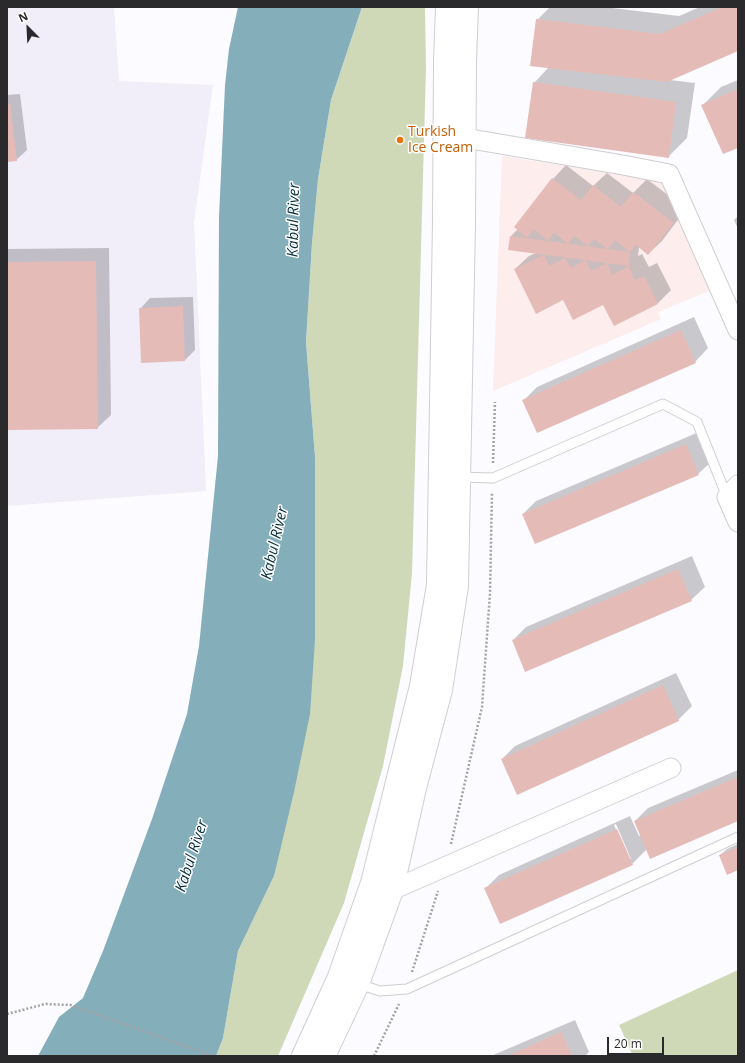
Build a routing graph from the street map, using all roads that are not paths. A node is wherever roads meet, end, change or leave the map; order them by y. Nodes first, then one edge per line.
1 (447, 7) edge
2 (467, 7) edge
3 (465, 138) junction
4 (738, 330) edge
5 (459, 477) junction
6 (732, 491) edge
7 (738, 522) edge
8 (671, 768) dead end
9 (738, 837) edge
10 (392, 890) junction
11 (358, 984) junction
12 (303, 1056) edge
13 (324, 1056) edge

1 - 12 main road
2 - 3 main road
3 - 4 street
3 - 5 main road
5 - 6 lane
5 - 10 main road
6 - 7 street
8 - 10 street
9 - 11 lane
10 - 11 main road
11 - 13 main road

